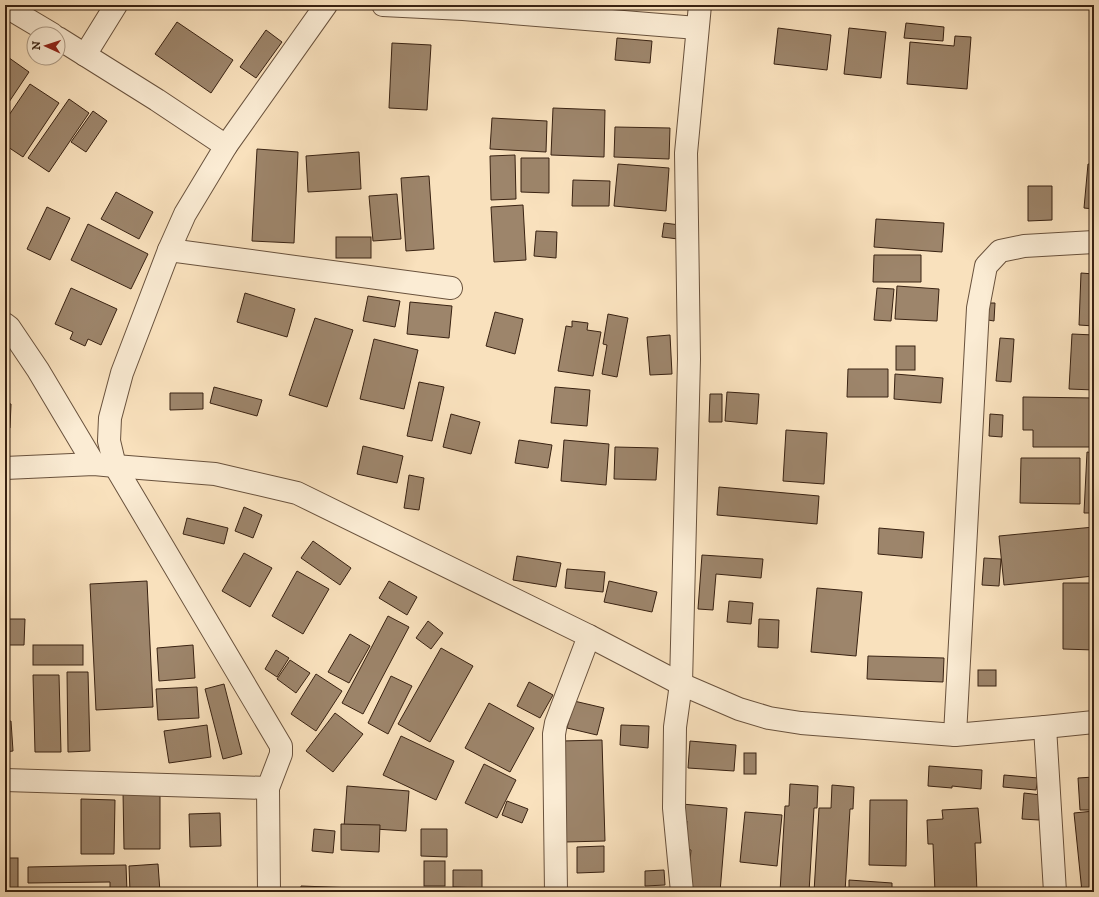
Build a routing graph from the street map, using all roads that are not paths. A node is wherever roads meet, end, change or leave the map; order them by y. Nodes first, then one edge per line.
1 (116, 5) edge
2 (326, 5) edge
3 (383, 5) edge
4 (700, 5) edge
5 (5, 6) edge
6 (39, 26) edge
7 (697, 28) junction
8 (66, 43) edge
9 (85, 55) junction
10 (226, 146) junction
11 (1094, 242) edge
12 (169, 250) junction
13 (452, 288) dead end
14 (5, 324) edge
15 (105, 465) junction
16 (5, 468) edge
17 (590, 636) junction
18 (681, 684) junction
19 (1094, 722) edge
20 (1045, 727) junction
21 (955, 735) junction
22 (5, 780) edge
23 (268, 788) junction
24 (268, 892) edge
25 (556, 892) edge
26 (682, 892) edge
27 (1055, 892) edge

1 - 9 street
2 - 10 street
3 - 7 street
4 - 7 street
5 - 6 street
7 - 18 street
8 - 9 street
9 - 10 street
10 - 12 street
11 - 21 street
12 - 13 street
12 - 15 street
14 - 15 street
15 - 16 street
15 - 17 street
15 - 23 street
17 - 18 street
17 - 25 street
18 - 21 street
18 - 26 street
19 - 20 street
20 - 21 street
20 - 27 street
22 - 23 street
23 - 24 street

